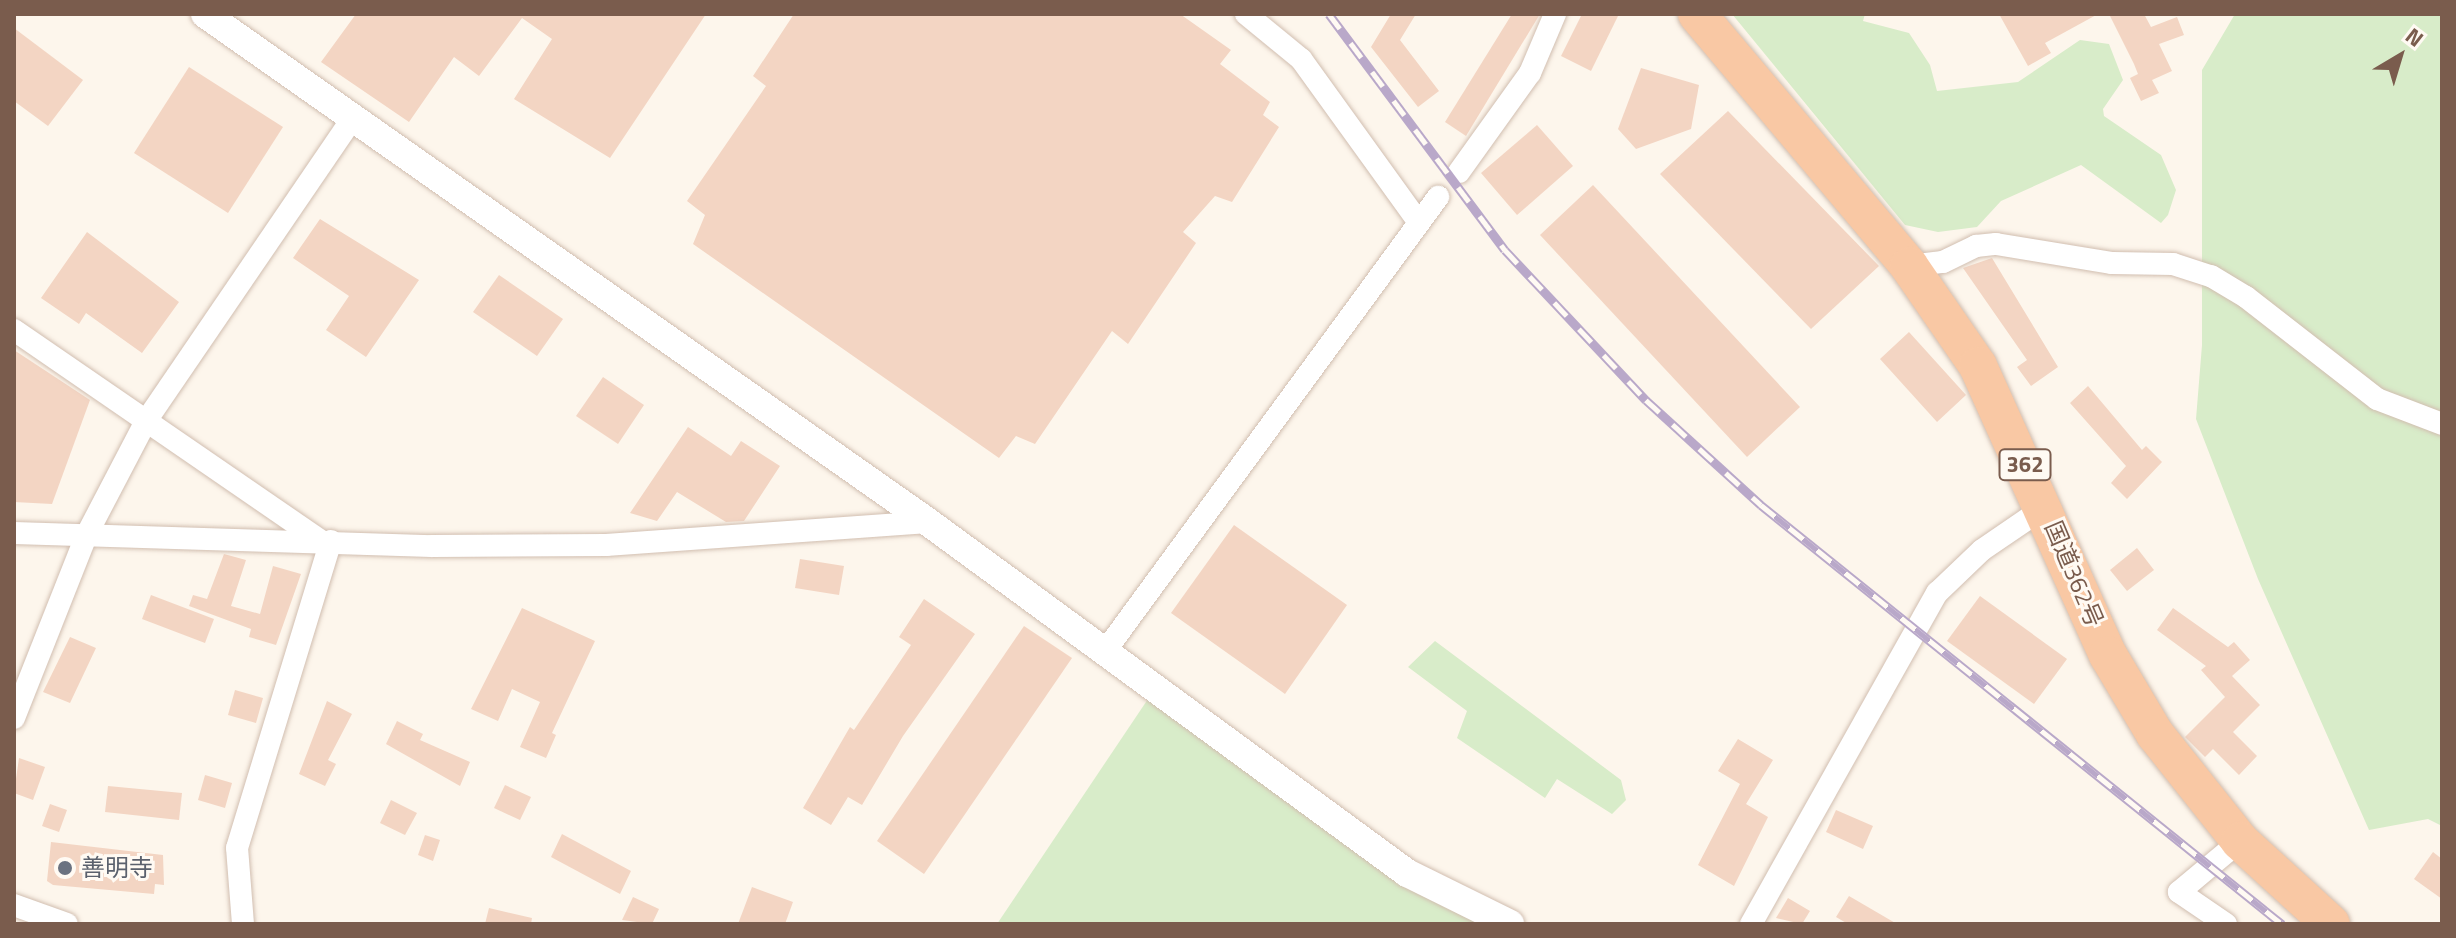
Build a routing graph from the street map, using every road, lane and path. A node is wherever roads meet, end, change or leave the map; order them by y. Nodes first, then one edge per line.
1 (205, 14) edge
2 (1246, 14) edge
3 (1555, 14) edge
4 (1697, 14) edge
5 (353, 118) junction
6 (1459, 172) dead end
7 (1438, 197) dead end
8 (1417, 220) junction
9 (1909, 266) junction
10 (14, 330) edge
11 (146, 421) junction
12 (2442, 424) edge
13 (2045, 507) junction
14 (928, 522) junction
15 (14, 533) edge
16 (87, 534) junction
17 (326, 541) junction
18 (1106, 650) junction
19 (14, 718) edge
20 (2240, 841) junction
21 (14, 905) edge
22 (67, 924) edge
23 (243, 924) edge
24 (1510, 924) edge
25 (1751, 924) edge
26 (2226, 924) edge
27 (2331, 924) edge

1 - 5 street
2 - 8 street
3 - 6 street
4 - 9 highway, 国道362号 / 362
5 - 11 street
5 - 14 street
7 - 8 street
8 - 18 street
9 - 12 street
9 - 13 highway, 国道362号 / 362
10 - 11 street
11 - 16 street
11 - 17 street
13 - 20 highway, 国道362号 / 362
13 - 25 street
14 - 17 street
14 - 18 street
15 - 16 street
16 - 17 street
16 - 19 street
17 - 23 street
18 - 24 street
20 - 26 street
20 - 27 highway, 国道362号 / 362
21 - 22 street

